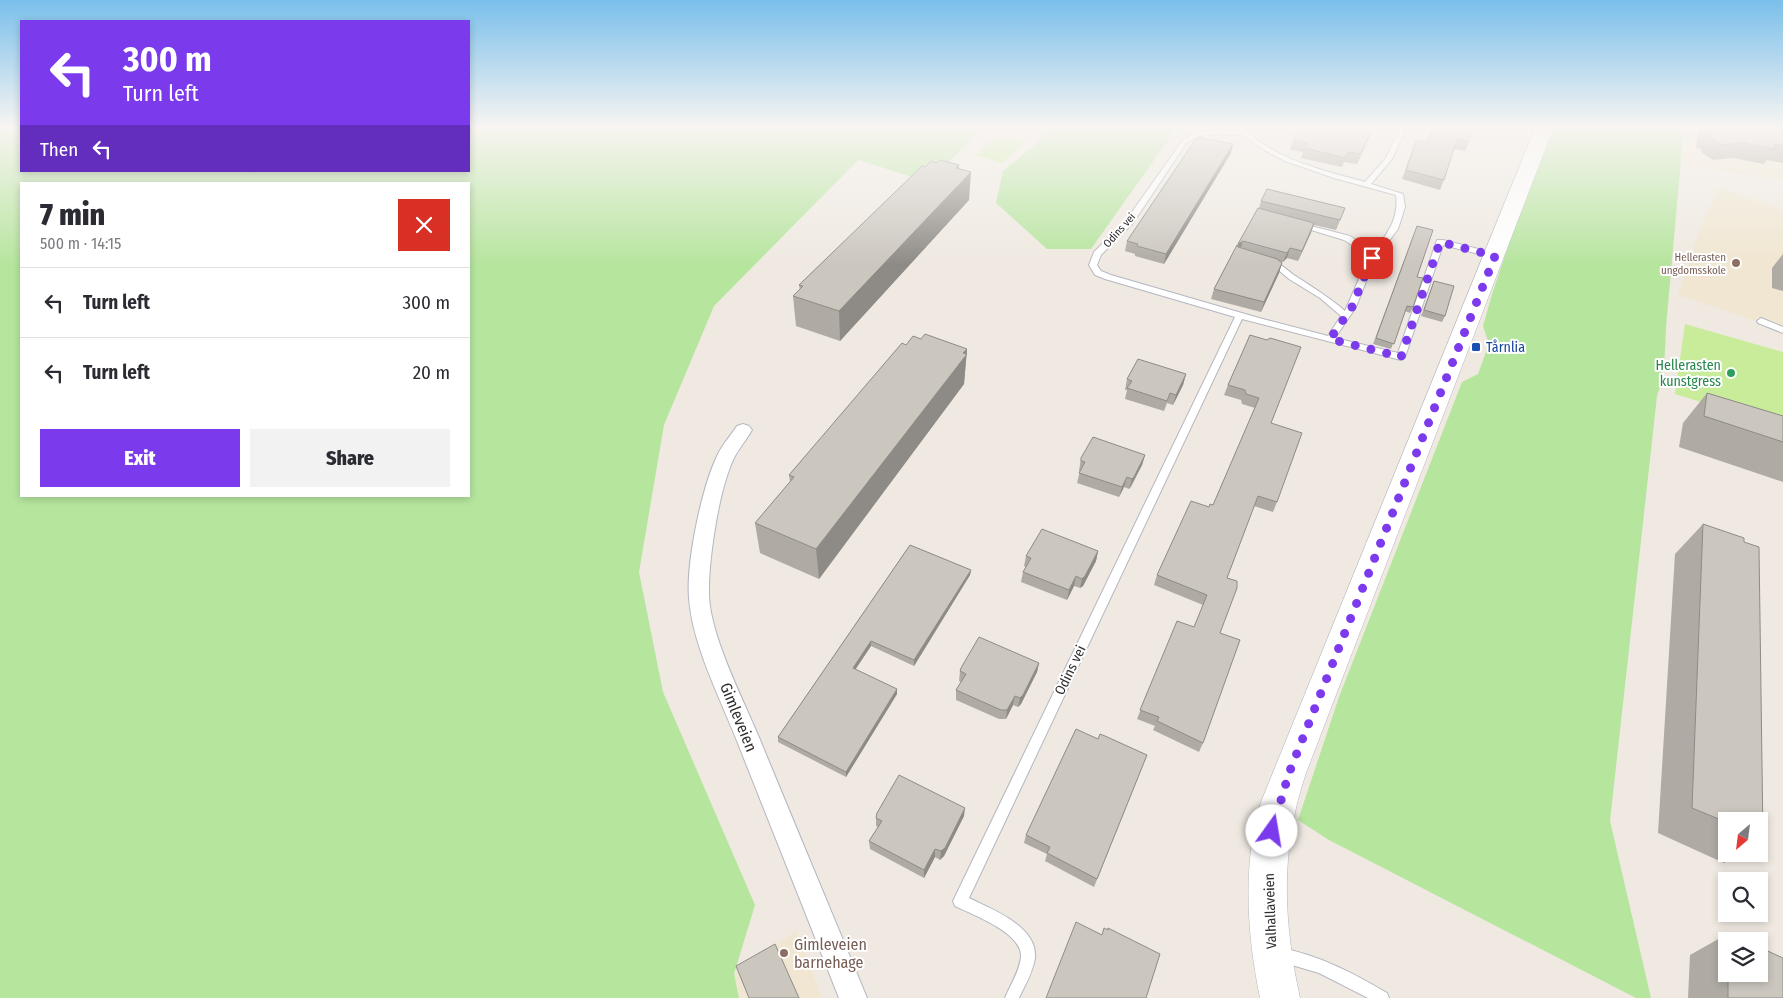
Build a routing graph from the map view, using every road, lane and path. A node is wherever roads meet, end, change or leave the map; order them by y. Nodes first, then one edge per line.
1 (1163, 173) edge
2 (1332, 173) edge
3 (1377, 173) edge
4 (1527, 173) edge
5 (1367, 184) junction
6 (1295, 224) edge
7 (1374, 256) junction
8 (1495, 256) junction
9 (1258, 260) edge
10 (1240, 315) junction
11 (1346, 316) junction
12 (1761, 321) dead end
13 (1783, 330) edge
14 (1330, 339) junction
15 (743, 430) dead end
16 (1272, 954) junction
17 (853, 998) edge
18 (1012, 998) edge
19 (1280, 998) edge
20 (1382, 998) edge

1 - 10 lane, Odins vei
2 - 5 lane
3 - 5 lane
4 - 8 street, Valhallaveien
5 - 7 lane
6 - 7 lane
7 - 11 lane
8 - 14 lane, Odins vei
8 - 16 street, Valhallaveien
9 - 11 lane
10 - 14 lane, Odins vei
10 - 18 lane, Odins vei
11 - 14 lane
12 - 13 lane
15 - 17 street, Gimleveien
16 - 19 street, Valhallaveien
16 - 20 lane

